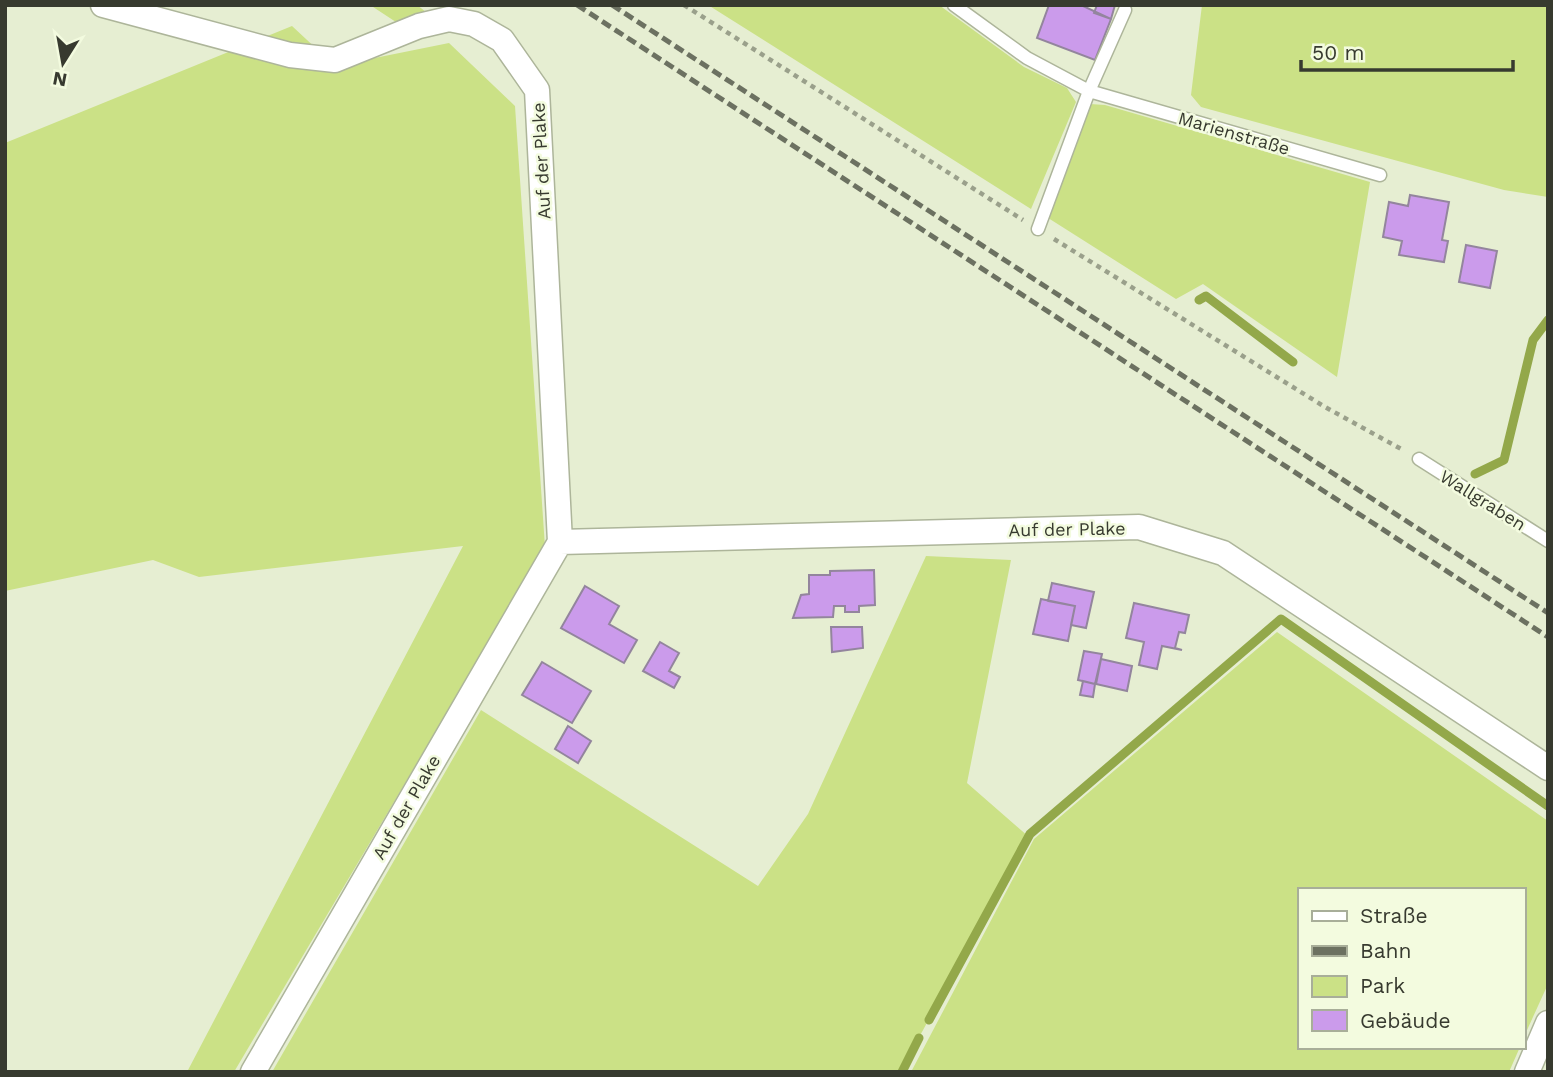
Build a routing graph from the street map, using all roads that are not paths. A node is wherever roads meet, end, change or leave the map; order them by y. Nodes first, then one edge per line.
1 (103, 5) edge
2 (954, 5) edge
3 (1125, 10) dead end
4 (1089, 91) junction
5 (1380, 175) dead end
6 (1038, 229) dead end
7 (1419, 459) dead end
8 (560, 541) junction
9 (1548, 541) edge
10 (1548, 768) edge
11 (1548, 1023) edge
12 (253, 1072) edge
13 (1527, 1072) edge

1 - 8 street, Auf der Plake
2 - 4 lane, Marienstraße
3 - 4 lane
4 - 5 lane, Marienstraße
4 - 6 lane
7 - 9 lane, Wallgraben
8 - 10 street, Auf der Plake
8 - 12 street, Auf der Plake
11 - 13 street

